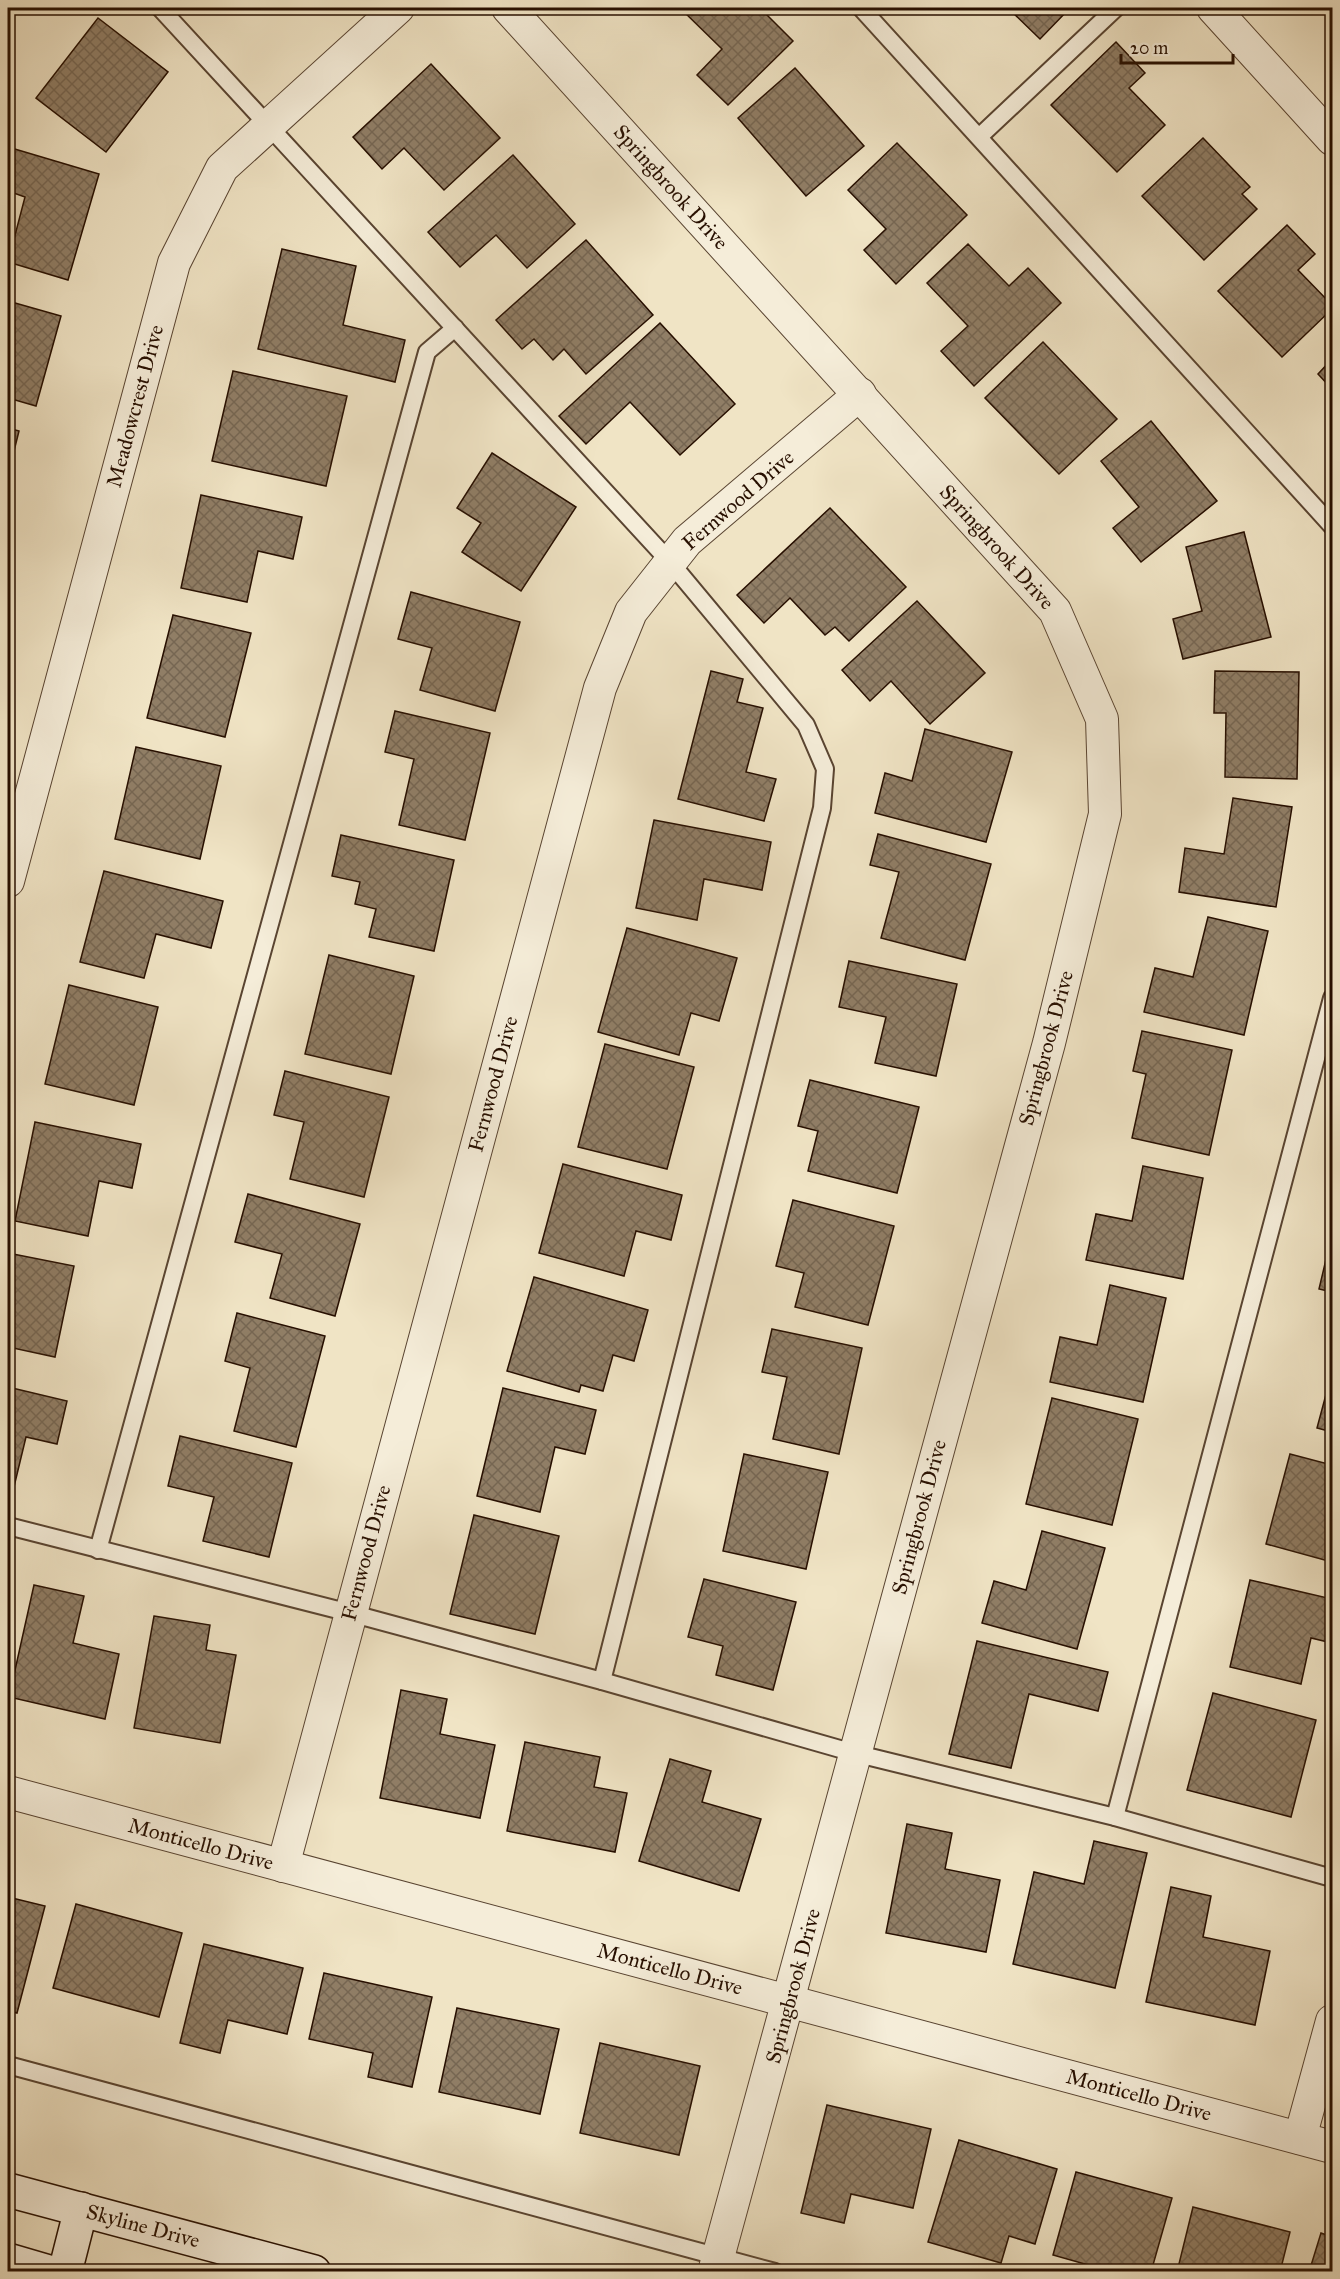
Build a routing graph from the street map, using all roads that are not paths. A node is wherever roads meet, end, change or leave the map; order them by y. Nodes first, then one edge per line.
1 (160, 8) edge
2 (398, 8) edge
3 (508, 8) edge
4 (861, 8) edge
5 (1116, 8) edge
6 (1213, 8) edge
7 (268, 125) junction
8 (979, 137) junction
9 (1332, 139) edge
10 (455, 328) junction
11 (860, 394) junction
12 (1332, 526) edge
13 (670, 562) junction
14 (8, 881) edge
15 (1332, 998) edge
16 (8, 1526) edge
17 (98, 1550) junction
18 (350, 1613) junction
19 (602, 1682) junction
20 (854, 1753) junction
21 (8, 1792) edge
22 (1115, 1817) junction
23 (282, 1866) junction
24 (1332, 1878) edge
25 (789, 2000) junction
26 (1332, 2020) edge
27 (8, 2065) edge
28 (1300, 2138) junction
29 (1332, 2147) edge
30 (8, 2190) edge
31 (81, 2209) junction
32 (8, 2260) edge
33 (716, 2264) edge
34 (49, 2271) edge
35 (65, 2271) edge
36 (314, 2271) edge
37 (775, 2271) edge

1 - 7 lane
2 - 7 street, Meadowcrest Drive
3 - 11 street, Springbrook Drive
4 - 8 lane
5 - 8 lane
6 - 9 street
7 - 10 lane
7 - 14 street, Meadowcrest Drive
8 - 12 lane
10 - 13 lane
10 - 17 lane
11 - 13 street, Fernwood Drive
11 - 20 street, Springbrook Drive
13 - 18 street, Fernwood Drive
13 - 19 lane
15 - 22 lane
16 - 17 lane
17 - 18 lane
18 - 19 lane
18 - 23 street, Fernwood Drive
19 - 20 lane
20 - 22 lane
20 - 25 street, Springbrook Drive
21 - 23 street, Monticello Drive
22 - 24 lane
23 - 25 street, Monticello Drive
25 - 28 street, Monticello Drive
25 - 33 street, Springbrook Drive
26 - 28 street
27 - 33 lane
28 - 29 street, Monticello Drive
30 - 31 main road, Skyline Drive
31 - 35 main road
31 - 36 main road, Skyline Drive
32 - 34 main road
33 - 37 lane

